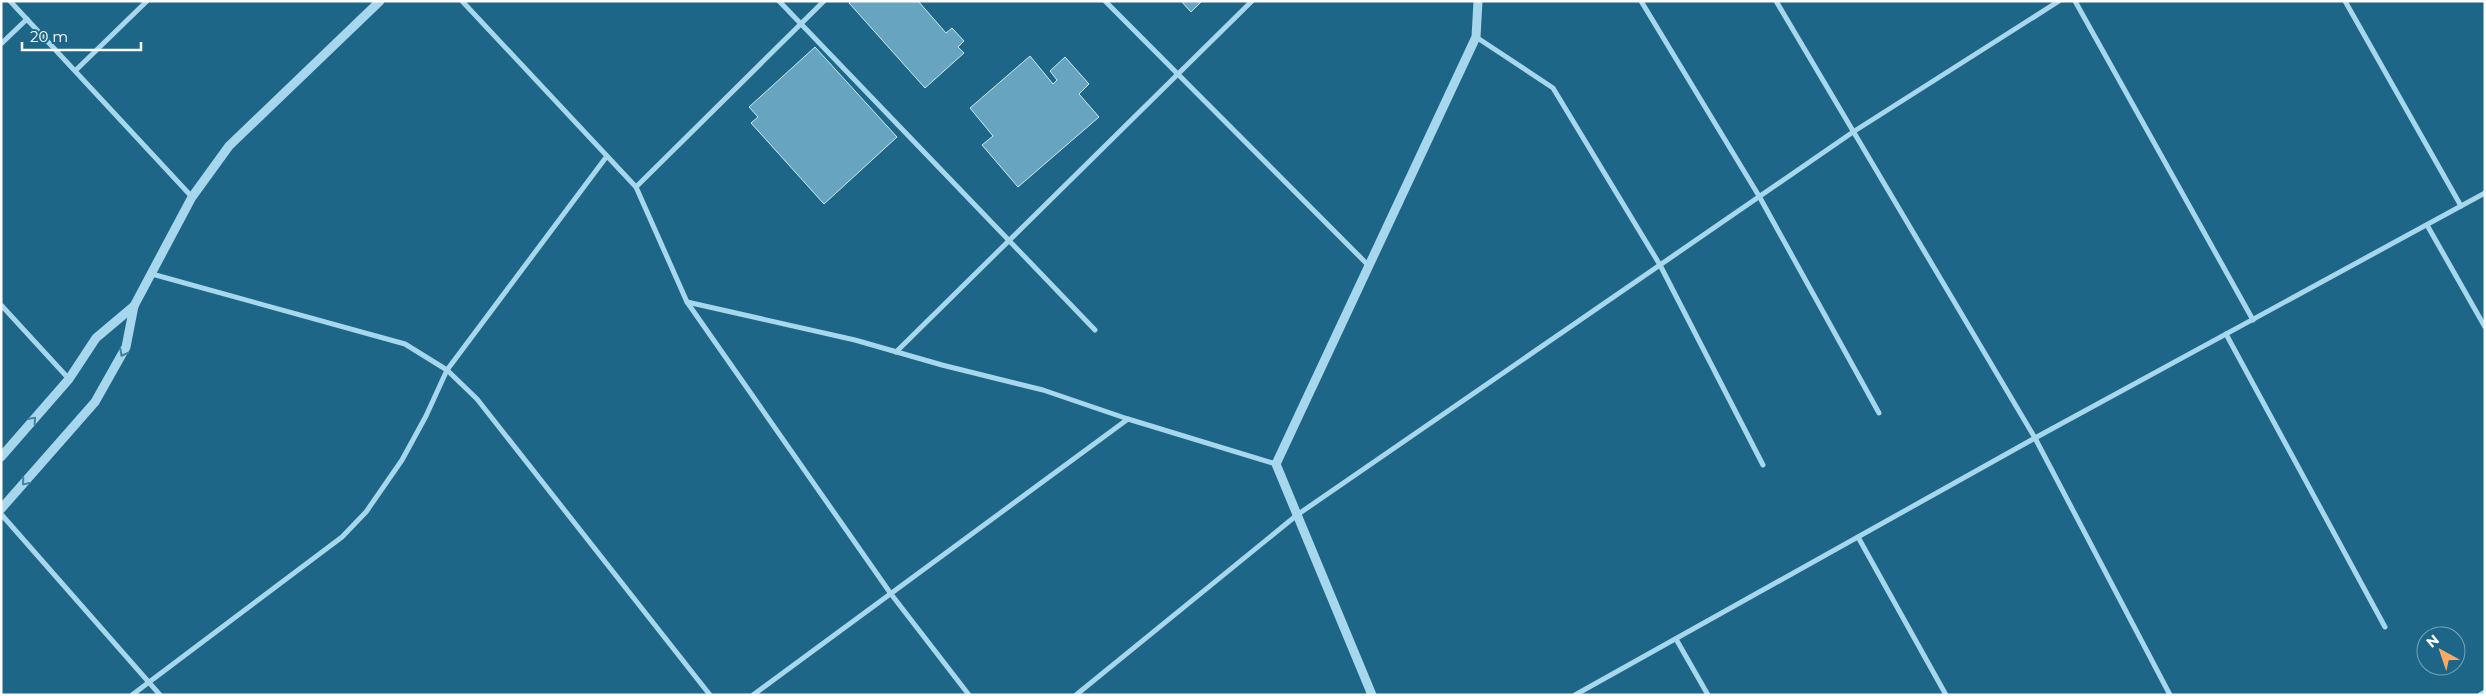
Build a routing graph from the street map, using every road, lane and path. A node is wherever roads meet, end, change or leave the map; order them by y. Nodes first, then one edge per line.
1 (10, 1) edge
2 (147, 1) edge
3 (380, 1) edge
4 (462, 1) edge
5 (779, 1) edge
6 (824, 1) edge
7 (1105, 1) edge
8 (1252, 1) edge
9 (1478, 1) edge
10 (1641, 1) edge
11 (1776, 1) edge
12 (2059, 1) edge
13 (2075, 1) edge
14 (2345, 1) edge
15 (27, 19) junction
16 (801, 24) junction
17 (1476, 38) junction
18 (1, 44) edge
19 (76, 70) junction
20 (1178, 74) junction
21 (1853, 132) junction
22 (607, 156) junction
23 (636, 187) junction
24 (2485, 194) edge
25 (1759, 196) junction
26 (192, 197) junction
27 (2461, 206) junction
28 (2427, 225) junction
29 (1010, 242) junction
30 (1660, 265) junction
31 (1369, 266) junction
32 (152, 274) junction
33 (687, 302) junction
34 (1, 305) edge
35 (134, 306) junction
36 (2253, 320) junction
37 (2485, 327) edge
38 (1095, 330) dead end
39 (2226, 334) junction
40 (896, 352) junction
41 (447, 370) junction
42 (68, 380) junction
43 (1880, 413) dead end
44 (1128, 419) junction
45 (2035, 438) junction
46 (1, 456) edge
47 (1276, 464) junction
48 (1763, 465) dead end
49 (1, 509) edge
50 (1, 514) edge
51 (1297, 515) junction
52 (1858, 537) junction
53 (891, 594) junction
54 (2384, 626) dead end
55 (1676, 639) junction
56 (150, 681) junction
57 (2485, 692) edge
58 (132, 695) edge
59 (160, 695) edge
60 (710, 695) edge
61 (753, 695) edge
62 (969, 695) edge
63 (1076, 695) edge
64 (1372, 695) edge
65 (1575, 695) edge
66 (1708, 695) edge
67 (1946, 695) edge
68 (2170, 695) edge
69 (2480, 695) edge

1 - 15 street
2 - 19 street
3 - 26 street
4 - 22 street
5 - 16 street
6 - 16 street
7 - 20 street
8 - 20 street
9 - 17 street
10 - 25 street
11 - 21 street
12 - 21 street
13 - 36 street
14 - 27 street
15 - 18 street
15 - 19 street
16 - 23 street
16 - 29 street
17 - 30 street
17 - 31 street
19 - 26 street
20 - 29 street
20 - 31 street
21 - 25 street
21 - 45 street
22 - 23 street
22 - 41 street
23 - 33 street
24 - 27 street
25 - 30 street
25 - 43 street
26 - 32 street
27 - 28 street
28 - 36 street
28 - 37 street
29 - 38 street
29 - 40 street
30 - 48 street
30 - 51 street
31 - 47 street
32 - 35 street
32 - 41 street
33 - 40 street
33 - 53 street
34 - 42 street
35 - 42 street
35 -> 49 street
36 - 39 street
39 - 45 street
39 - 54 street
40 - 44 street
41 - 56 street
41 - 60 street
46 -> 42 street
44 - 47 street
44 - 53 street
45 - 52 street
45 - 68 street
47 - 51 street
50 - 56 street
51 - 63 street
51 - 64 street
52 - 55 street
52 - 67 street
53 - 61 street
53 - 62 street
55 - 65 street
55 - 66 street
56 - 58 street
56 - 59 street
57 - 69 street

